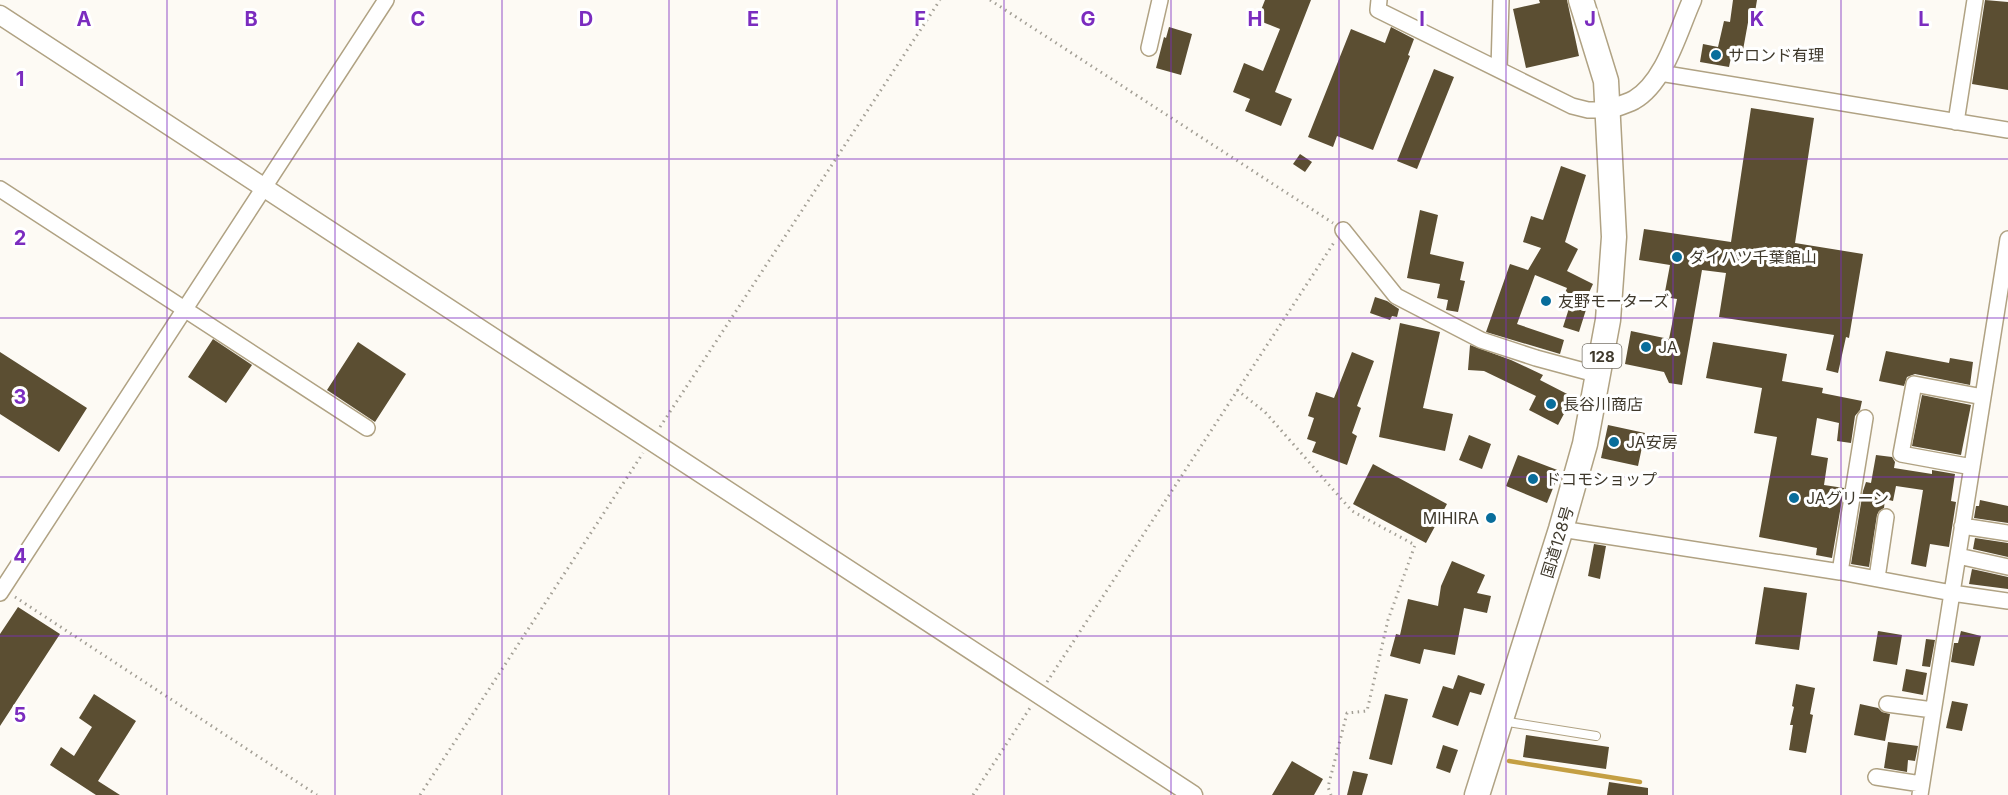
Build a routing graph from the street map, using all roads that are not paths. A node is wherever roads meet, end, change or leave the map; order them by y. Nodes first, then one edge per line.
1 (386, 0) edge
2 (1160, 0) edge
3 (1379, 0) edge
4 (1501, 0) edge
5 (1581, 0) edge
6 (1692, 0) edge
7 (1975, 0) edge
8 (0, 15) edge
9 (1149, 48) dead end
10 (1499, 69) junction
11 (1660, 73) junction
12 (1608, 110) junction
13 (1956, 122) junction
14 (2008, 130) edge
15 (264, 187) junction
16 (0, 189) edge
17 (1342, 230) road end
18 (2008, 239) edge
19 (185, 308) junction
20 (1599, 375) junction
21 (1983, 397) junction
22 (1864, 418) dead end
23 (367, 428) dead end
24 (1972, 467) junction
25 (1886, 517) dead end
26 (1962, 526) junction
27 (1561, 529) junction
28 (2008, 533) edge
29 (1958, 556) junction
30 (2008, 567) edge
31 (1840, 572) junction
32 (1877, 578) junction
33 (1, 591) edge
34 (1952, 593) junction
35 (2008, 601) edge
36 (1887, 704) dead end
37 (1933, 710) junction
38 (1501, 721) junction
39 (1596, 736) dead end
40 (1876, 777) dead end
41 (1921, 790) edge
42 (1193, 795) edge
43 (1477, 795) edge

1 - 15 street
2 - 9 street
3 - 10 street
4 - 10 street
5 - 12 highway, 国道128号 / 128
6 - 11 street
7 - 13 street
8 - 15 street
10 - 12 street
11 - 12 street
11 - 13 street
12 - 20 highway, 国道128号 / 128
13 - 14 street
15 - 19 street
15 - 42 street
16 - 19 street
17 - 20 street
18 - 21 street
19 - 23 street
19 - 33 street
20 - 27 highway, 国道128号 / 128
21 - 24 street
21 - 24 street
22 - 31 street
24 - 26 street
25 - 32 street
26 - 28 street
26 - 29 street
27 - 31 street
27 - 38 highway, 国道128号 / 128
29 - 30 street
29 - 34 street
31 - 32 street
32 - 34 street
34 - 35 street
34 - 37 street
36 - 37 street
37 - 41 street
38 - 39 lane
38 - 43 highway, 国道128号 / 128
40 - 41 street

